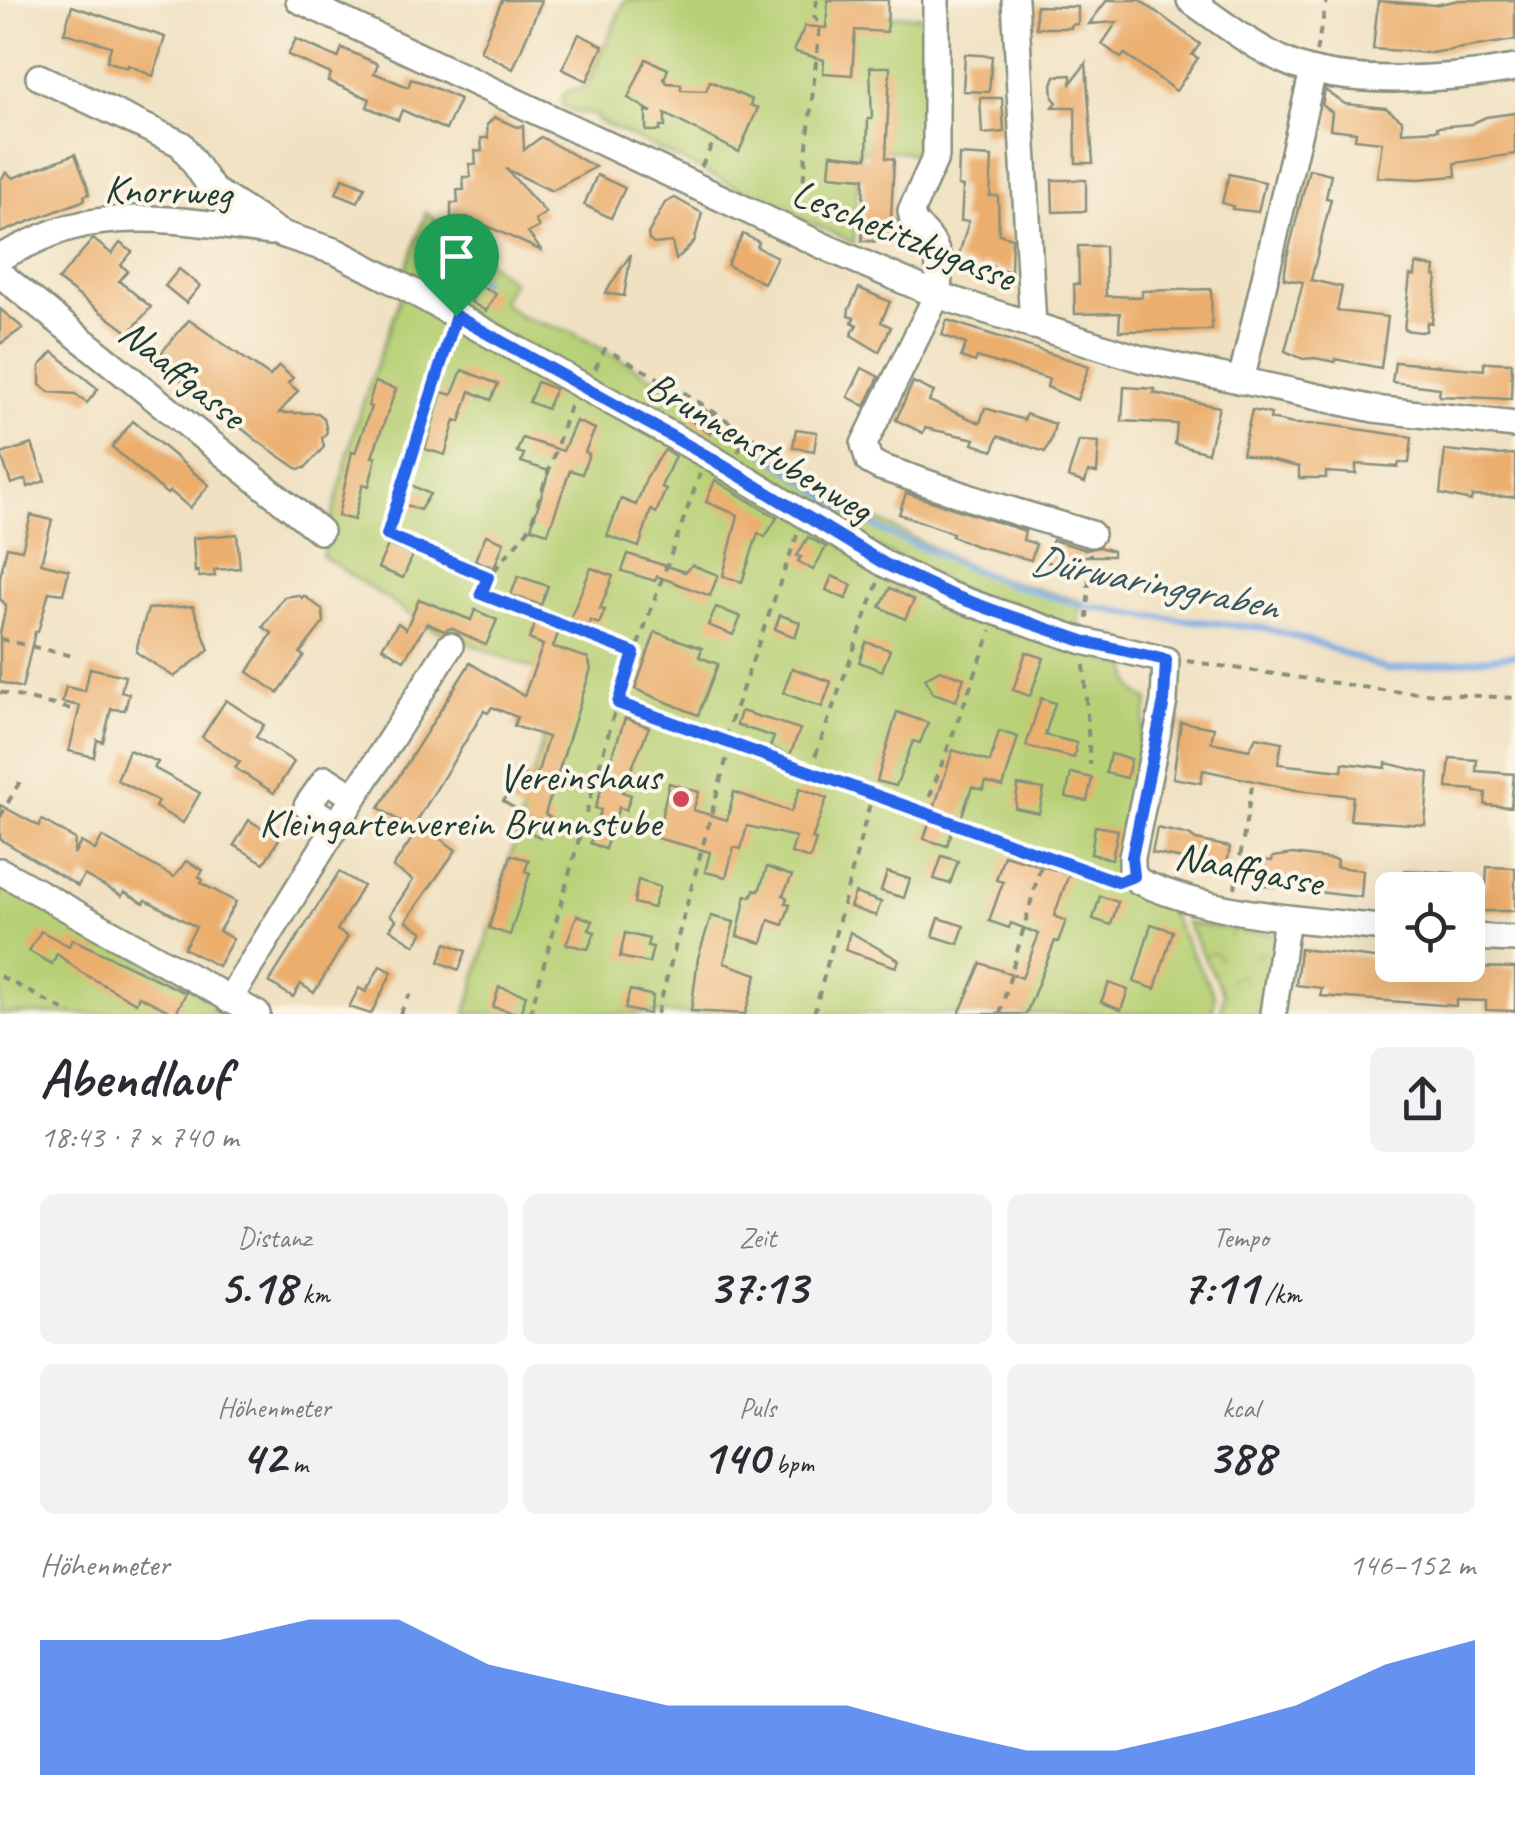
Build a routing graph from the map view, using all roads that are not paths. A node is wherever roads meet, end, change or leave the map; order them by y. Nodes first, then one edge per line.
1 (300, 0) edge
2 (936, 0) edge
3 (1015, 0) edge
4 (1190, 0) edge
5 (1515, 68) edge
6 (1313, 71) junction
7 (38, 76) dead end
8 (281, 234) junction
9 (0, 257) edge
10 (0, 274) edge
11 (938, 295) junction
12 (1033, 326) junction
13 (1241, 381) junction
14 (1515, 426) edge
15 (320, 531) dead end
16 (1091, 534) road end
17 (450, 646) dead end
18 (1166, 660) joint
19 (0, 870) edge
20 (1287, 918) junction
21 (1375, 927) edge
22 (1485, 938) edge
23 (1515, 940) edge
24 (230, 1000) junction
25 (256, 1014) edge
26 (1273, 1014) edge

1 - 11 street, Leschetitzkygasse
2 - 11 street
3 - 12 street
4 - 6 street
5 - 6 street
6 - 13 street
7 - 8 street, Brunnenstubenweg
8 - 9 street, Knorrweg
8 - 18 street, Brunnenstubenweg
10 - 15 street, Naaffgasse
11 - 12 street, Leschetitzkygasse
11 - 16 street
12 - 13 street, Leschetitzkygasse
13 - 14 street, Leschetitzkygasse
17 - 24 street
18 - 20 street, Naaffgasse
19 - 24 street
20 - 21 street, Naaffgasse
20 - 26 street
22 - 23 street
24 - 25 street

